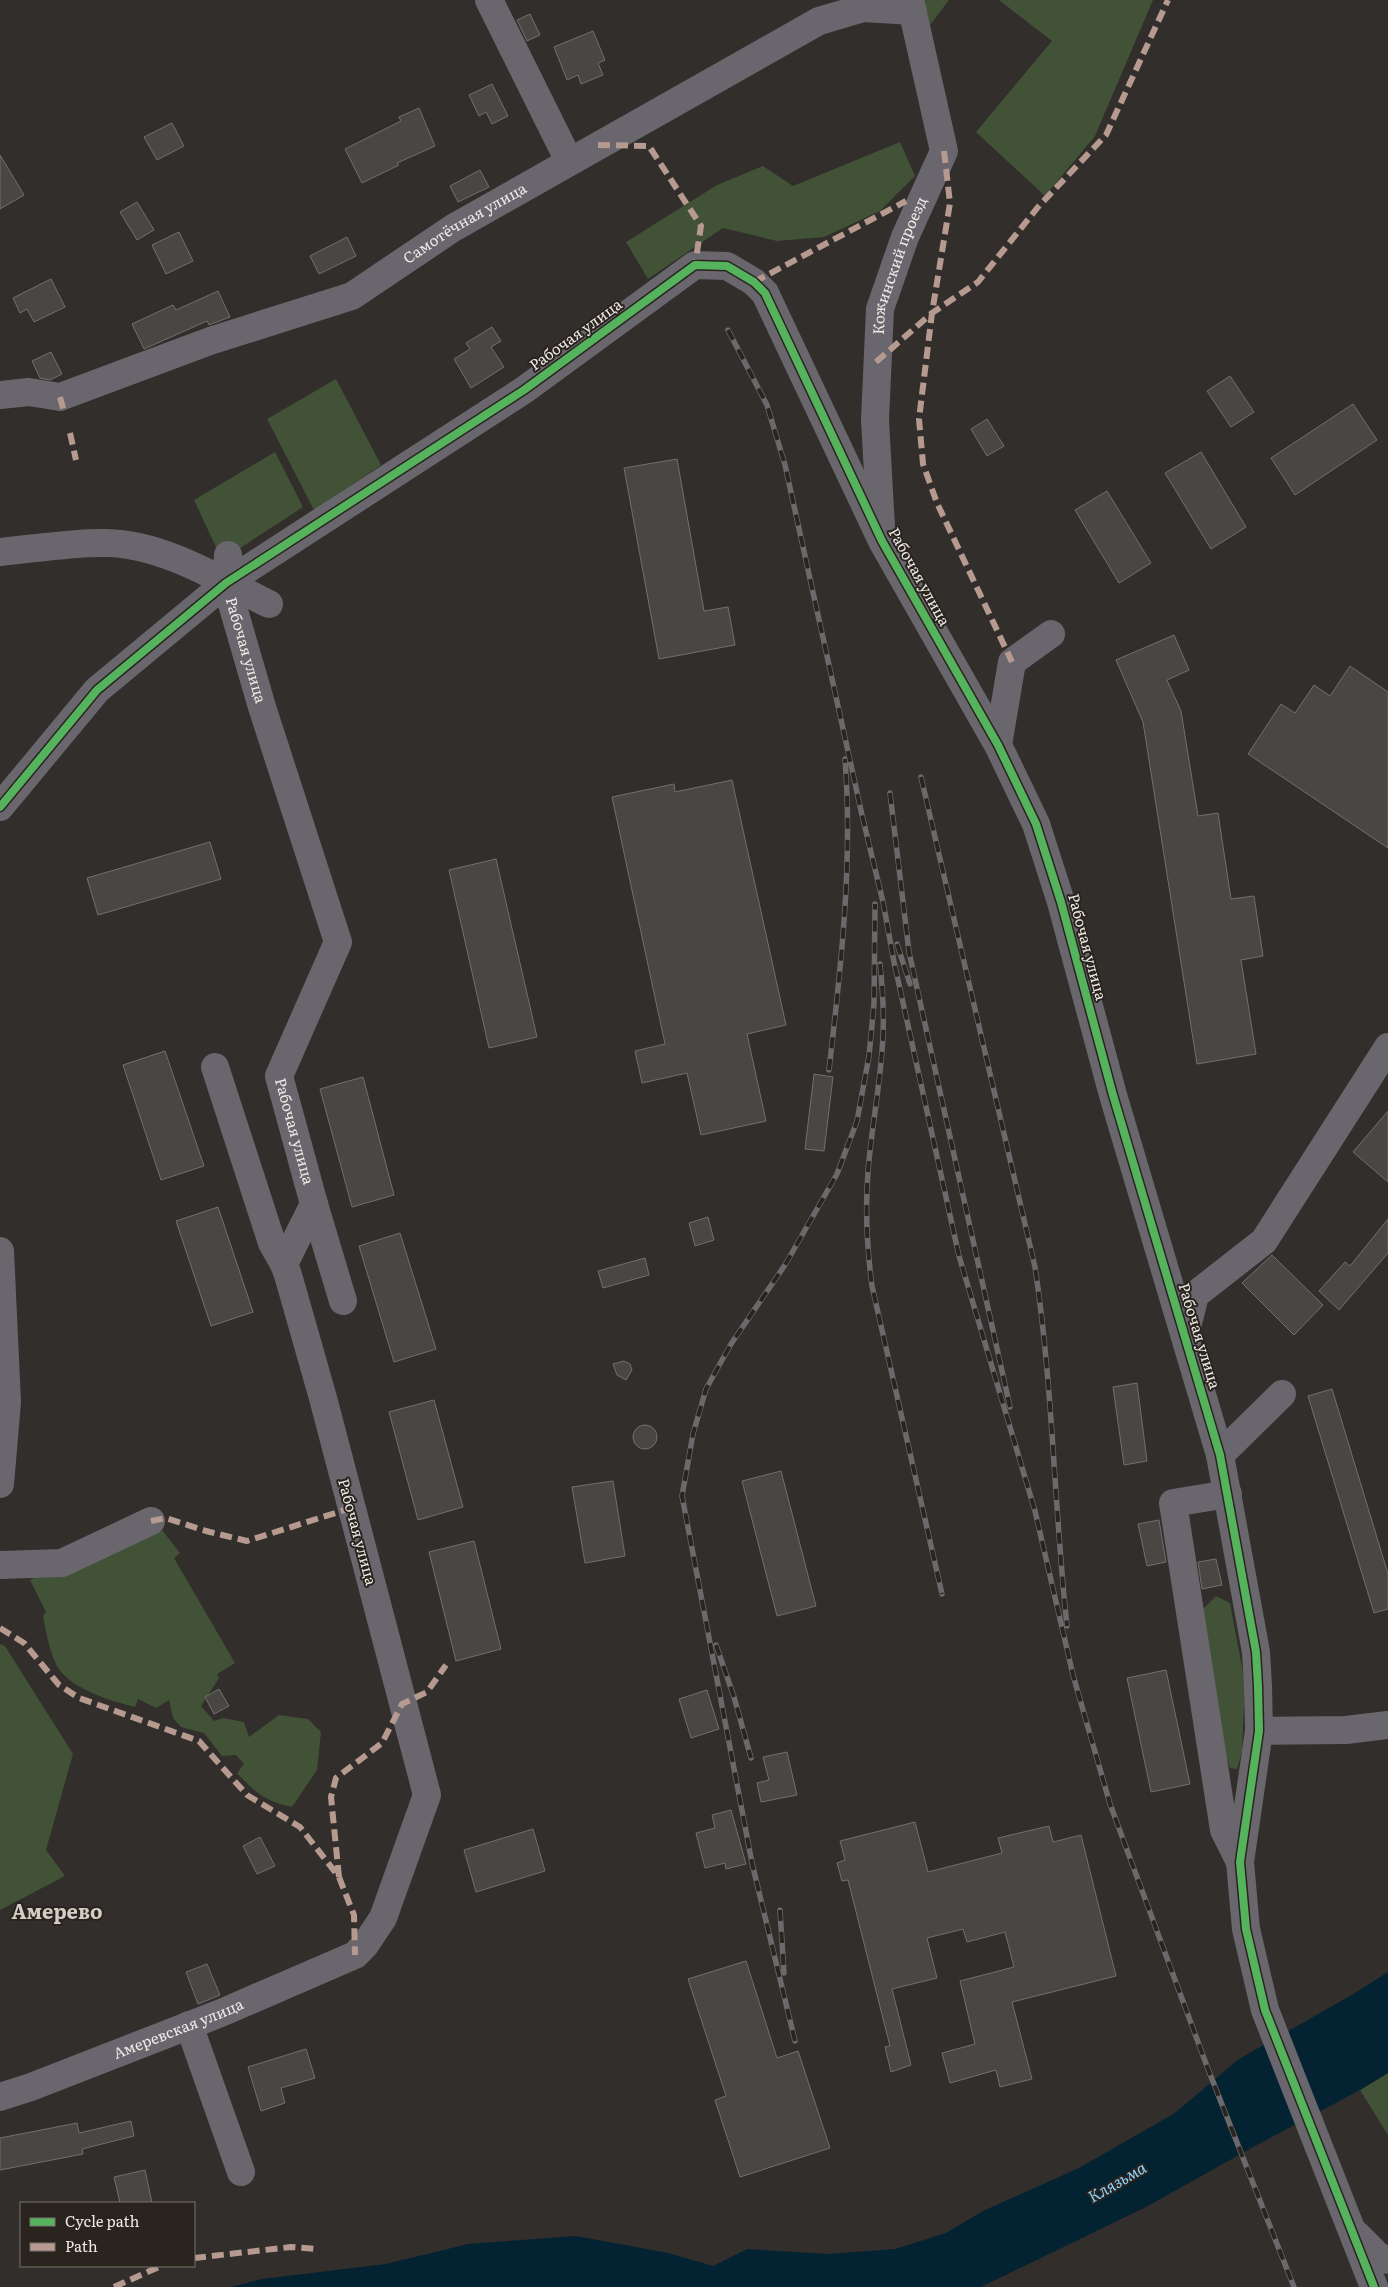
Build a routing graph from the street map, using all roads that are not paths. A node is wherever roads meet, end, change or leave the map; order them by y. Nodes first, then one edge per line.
1 (489, 0) edge
2 (911, 6) edge
3 (569, 161) junction
4 (0, 395) edge
5 (882, 541) junction
6 (0, 552) edge
7 (228, 555) dead end
8 (226, 583) junction
9 (269, 604) dead end
10 (1051, 634) dead end
11 (998, 745) junction
12 (0, 807) edge
13 (1388, 1046) edge
14 (215, 1067) dead end
15 (314, 1204) junction
16 (0, 1251) edge
17 (284, 1264) junction
18 (343, 1301) dead end
19 (1185, 1337) junction
20 (1282, 1394) dead end
21 (1220, 1455) junction
22 (0, 1484) edge
23 (1228, 1494) junction
24 (152, 1520) dead end
25 (0, 1565) edge
26 (1388, 1725) edge
27 (1259, 1731) junction
28 (1240, 1862) junction
29 (355, 1954) joint
30 (189, 2025) junction
31 (0, 2096) edge
32 (242, 2172) dead end
33 (1351, 2230) junction
34 (1388, 2260) edge
35 (1374, 2287) edge

1 - 3 street
2 - 3 street, Самотёчная улица
2 - 5 street, Кожинский проезд
3 - 4 street, Самотёчная улица
5 - 8 street, Рабочая улица
5 - 11 street, Рабочая улица
6 - 8 street
7 - 8 street
8 - 9 street
8 - 12 street
8 - 15 street, Рабочая улица
10 - 11 street
11 - 19 street, Рабочая улица
13 - 19 street
14 - 17 street
15 - 17 street, Рабочая улица
15 - 18 street
16 - 22 street
17 - 29 street, Рабочая улица
19 - 21 street, Рабочая улица
20 - 21 street
21 - 23 street, Рабочая улица
23 - 27 street, Рабочая улица
23 - 28 street
24 - 25 street
26 - 27 street
27 - 28 street, Рабочая улица
28 - 33 street
29 - 30 street, Амеревская улица
30 - 31 street, Амеревская улица
30 - 32 street
33 - 34 street
33 - 35 street

